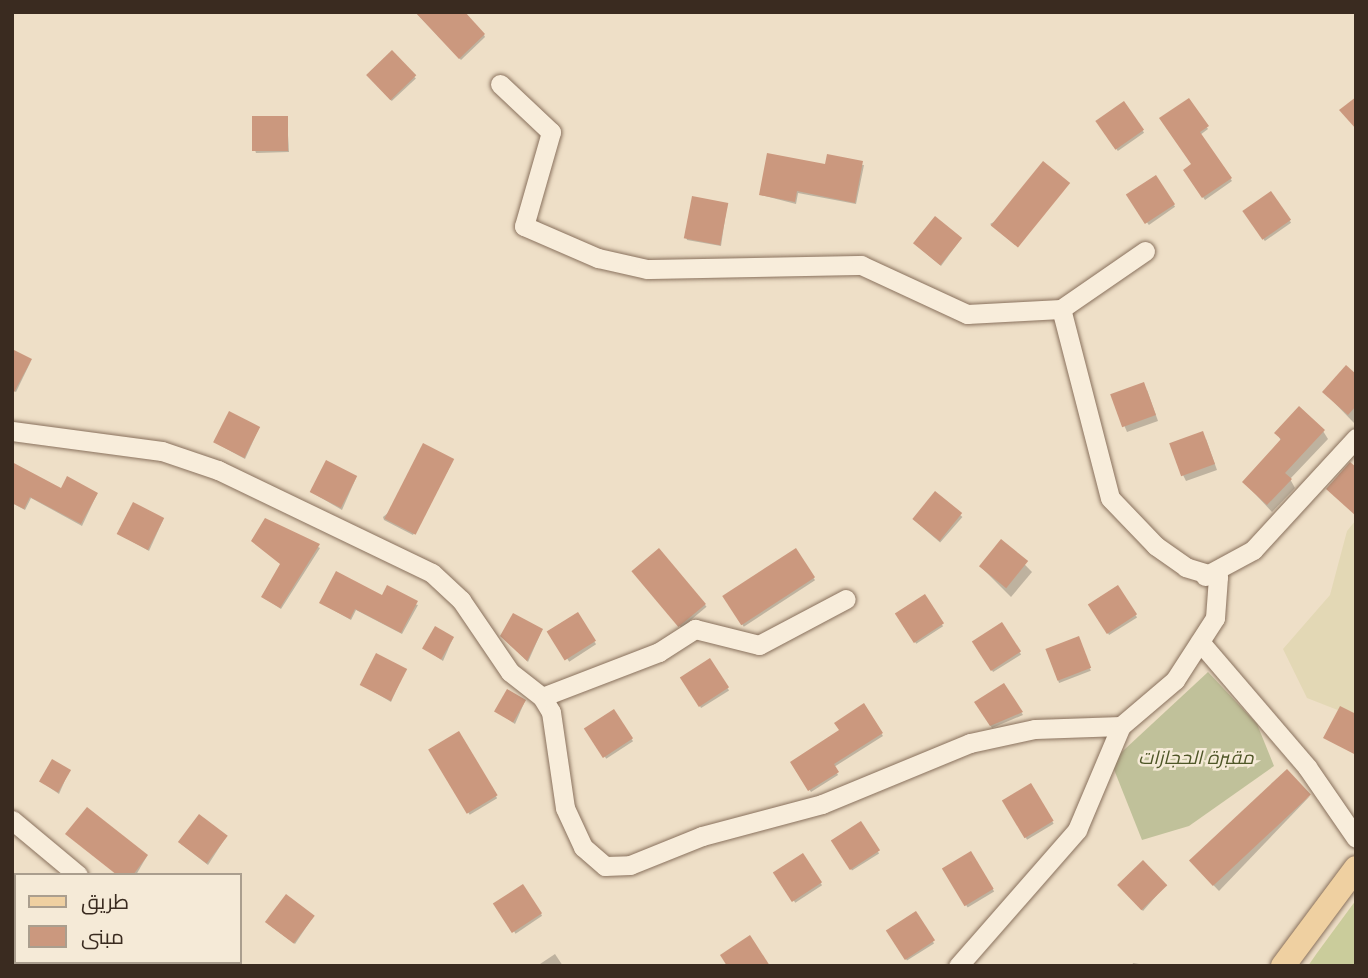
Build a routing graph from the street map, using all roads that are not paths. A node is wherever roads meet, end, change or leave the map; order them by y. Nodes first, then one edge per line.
1 (500, 84) dead end
2 (1145, 251) dead end
3 (1060, 309) junction
4 (12, 431) edge
5 (1356, 438) edge
6 (1205, 576) junction
7 (846, 599) dead end
8 (1200, 642) junction
9 (542, 697) junction
10 (1121, 726) junction
11 (12, 820) edge
12 (1356, 838) edge
13 (1356, 868) edge
14 (76, 873) edge
15 (958, 966) edge
16 (1283, 966) edge

1 - 3 street
2 - 3 street
3 - 6 street
4 - 9 street
5 - 6 street
6 - 8 street
7 - 9 street
8 - 10 street
8 - 12 street
9 - 10 street
10 - 15 street
11 - 14 street
13 - 16 main road

